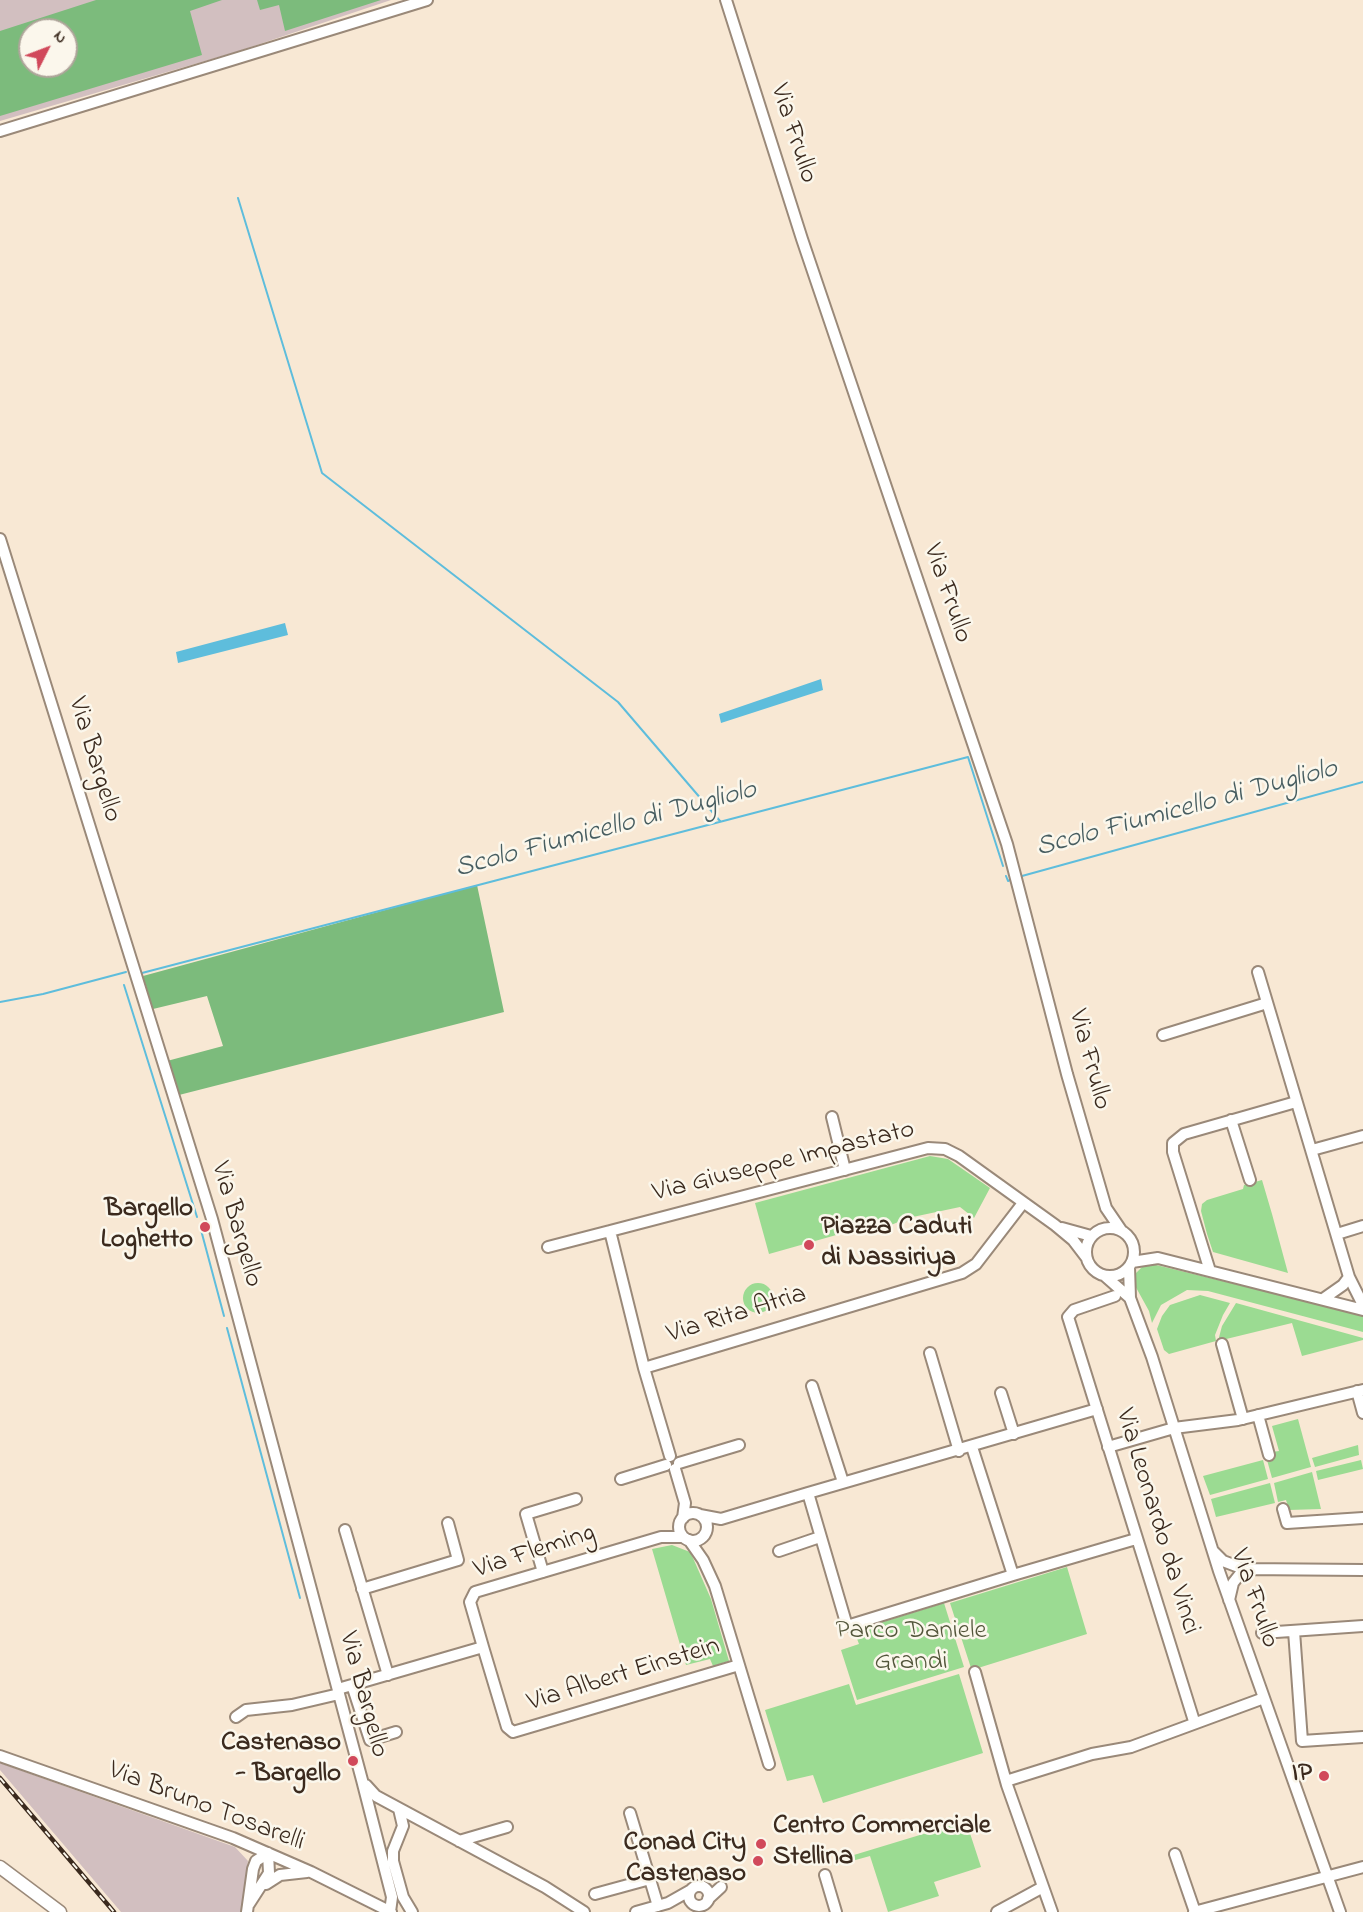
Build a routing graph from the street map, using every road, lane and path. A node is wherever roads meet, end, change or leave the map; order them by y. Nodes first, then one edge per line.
1 (428, 0) edge
2 (726, 0) edge
3 (0, 131) edge
4 (0, 539) edge
5 (1258, 972) dead end
6 (1267, 1003) junction
7 (1163, 1035) dead end
8 (1296, 1102) junction
9 (832, 1117) dead end
10 (1231, 1120) junction
11 (1363, 1136) edge
12 (1312, 1150) junction
13 (845, 1170) junction
14 (1250, 1180) dead end
15 (1023, 1203) junction
16 (1106, 1208) junction
17 (1055, 1225) junction
18 (1363, 1226) edge
19 (1121, 1230) junction
20 (610, 1231) junction
21 (1094, 1233) junction
22 (1337, 1234) junction
23 (1132, 1241) junction
24 (548, 1247) dead end
25 (1086, 1257) junction
26 (1158, 1258) junction
27 (1131, 1264) junction
28 (1210, 1271) junction
29 (1105, 1276) junction
30 (1348, 1283) junction
31 (1115, 1296) dead end
32 (1130, 1298) junction
33 (1323, 1299) junction
34 (1344, 1305) junction
35 (1363, 1307) edge
36 (1222, 1344) dead end
37 (930, 1353) dead end
38 (644, 1368) junction
39 (812, 1386) dead end
40 (1360, 1391) edge
41 (1001, 1393) dead end
42 (1097, 1409) junction
43 (1363, 1413) edge
44 (1258, 1415) junction
45 (1243, 1419) junction
46 (1174, 1428) junction
47 (1014, 1434) junction
48 (739, 1445) dead end
49 (972, 1447) junction
50 (1108, 1447) junction
51 (959, 1451) junction
52 (1269, 1455) dead end
53 (673, 1463) junction
54 (621, 1479) dead end
55 (843, 1482) junction
56 (808, 1493) junction
57 (576, 1499) dead end
58 (1283, 1509) dead end
59 (689, 1518) junction
60 (1363, 1518) edge
61 (721, 1519) junction
62 (447, 1523) dead end
63 (345, 1530) dead end
64 (705, 1532) junction
65 (662, 1537) junction
66 (820, 1537) junction
67 (686, 1538) junction
68 (1136, 1539) junction
69 (1212, 1549) junction
70 (779, 1551) dead end
71 (703, 1560) junction
72 (1240, 1570) junction
73 (1363, 1570) edge
74 (543, 1572) junction
75 (1013, 1575) junction
76 (1220, 1575) junction
77 (362, 1589) junction
78 (1229, 1600) junction
79 (1363, 1626) edge
80 (1294, 1631) junction
81 (1262, 1633) dead end
82 (483, 1647) junction
83 (739, 1665) junction
84 (975, 1672) dead end
85 (388, 1675) junction
86 (352, 1685) junction
87 (338, 1691) junction
88 (1264, 1698) junction
89 (236, 1717) dead end
90 (1194, 1721) junction
91 (396, 1732) dead end
92 (1363, 1737) edge
93 (0, 1756) edge
94 (769, 1764) dead end
95 (362, 1780) junction
96 (1006, 1781) junction
97 (399, 1809) junction
98 (630, 1813) dead end
99 (423, 1822) junction
100 (507, 1827) dead end
101 (402, 1833) junction
102 (233, 1838) junction
103 (459, 1841) junction
104 (268, 1853) junction
105 (1175, 1854) dead end
106 (0, 1867) edge
107 (1363, 1867) edge
108 (253, 1869) junction
109 (311, 1872) junction
110 (825, 1875) dead end
111 (1327, 1876) junction
112 (650, 1879) junction
113 (1043, 1887) junction
114 (259, 1890) junction
115 (691, 1890) junction
116 (595, 1894) dead end
117 (403, 1897) junction
118 (663, 1904) junction
119 (702, 1906) edge
120 (247, 1909) edge
121 (60, 1912) edge
122 (391, 1912) edge
123 (412, 1912) edge
124 (584, 1912) edge
125 (636, 1912) edge
126 (836, 1912) edge
127 (997, 1912) edge
128 (1052, 1912) edge
129 (1197, 1912) edge
130 (1340, 1912) edge

1 - 3 street
2 - 16 street, Via Frullo
4 - 87 street, Via Bargello
5 - 6 street
6 - 7 street
6 - 8 street
8 - 10 street
8 - 12 street
9 - 13 street
10 - 14 street
10 - 28 street
11 - 12 street
12 - 22 street
13 - 15 street, Via Giuseppe Impastato
13 - 20 street, Via Giuseppe Impastato
15 - 17 street, Via Giuseppe Impastato
15 - 38 street, Via Rita Atria
16 - 19 street, Via Frullo
16 - 21 street
17 - 21 street, Via Giuseppe Impastato
17 - 25 street, Via Giuseppe Impastato
18 - 22 street
19 - 21 street
19 - 23 street
20 - 24 street, Via Giuseppe Impastato
20 - 38 street
21 - 25 street
22 - 30 street
23 - 26 street
23 - 27 street
25 - 29 street
26 - 27 street
26 - 28 street
27 - 29 street
27 - 32 street
28 - 33 street
29 - 32 street
30 - 33 street
30 - 34 street
30 - 35 street
31 - 42 street, Via Leonardo da Vinci
32 - 46 street, Via Frullo
33 - 34 street
34 - 35 street
36 - 45 street
37 - 51 street
38 - 53 street
39 - 55 street
40 - 43 street
40 - 44 street
41 - 47 street
42 - 47 street
42 - 50 street, Via Leonardo da Vinci
44 - 45 street
44 - 52 street
45 - 46 street
46 - 50 street
46 - 69 street, Via Frullo
47 - 49 street
48 - 53 street
49 - 51 street
49 - 75 street
50 - 68 street, Via Leonardo da Vinci
51 - 55 street
53 - 54 street
53 - 59 street
55 - 56 street
56 - 61 street
56 - 66 street
57 - 74 street
58 - 60 street
59 - 61 street
59 - 64 street
59 - 65 street, Via Fleming
59 - 67 street
61 - 64 street, Via Fleming
62 - 77 street
63 - 77 street
64 - 67 street, Via Fleming
64 - 71 street
65 - 67 street, Via Fleming
65 - 74 street, Via Fleming
66 - 70 street
66 - 75 street
67 - 71 street
68 - 75 street
68 - 90 street, Via Leonardo da Vinci
69 - 72 street
69 - 76 street, Via Frullo
71 - 83 street
72 - 73 street
72 - 76 street
72 - 78 street
74 - 82 street, Via Fleming
76 - 78 street, Via Frullo
77 - 85 street
78 - 88 street, Via Frullo
79 - 80 street
80 - 81 street
80 - 92 street
82 - 83 street, Via Albert Einstein
82 - 85 street
83 - 94 street
84 - 96 street
85 - 86 street
86 - 87 street
86 - 91 street, Via Bargello
87 - 89 street
87 - 95 street, Via Bargello
88 - 90 street
88 - 111 street, Via Frullo
90 - 96 street
93 - 102 street, Via Bruno Tosarelli
95 - 97 street
95 - 122 street, Via Bargello
96 - 113 street
97 - 99 street
97 - 101 street
98 - 112 street
99 - 101 street
99 - 103 street
100 - 103 street
101 - 117 street
102 - 104 street, Via Bruno Tosarelli
102 - 108 street
103 - 124 street
104 - 108 street
104 - 109 street, Via Bruno Tosarelli
104 - 114 street
105 - 129 street
106 - 121 main road
107 - 111 street
108 - 120 street
109 - 114 street
109 - 122 street, Via Bruno Tosarelli
110 - 126 street
111 - 129 street
111 - 130 street, Via Frullo
112 - 116 street
112 - 118 street
113 - 127 street
113 - 128 street
114 - 120 street
115 - 118 street
115 - 119 street
115 - 119 street
117 - 122 street
117 - 123 street
118 - 119 street
118 - 125 street

